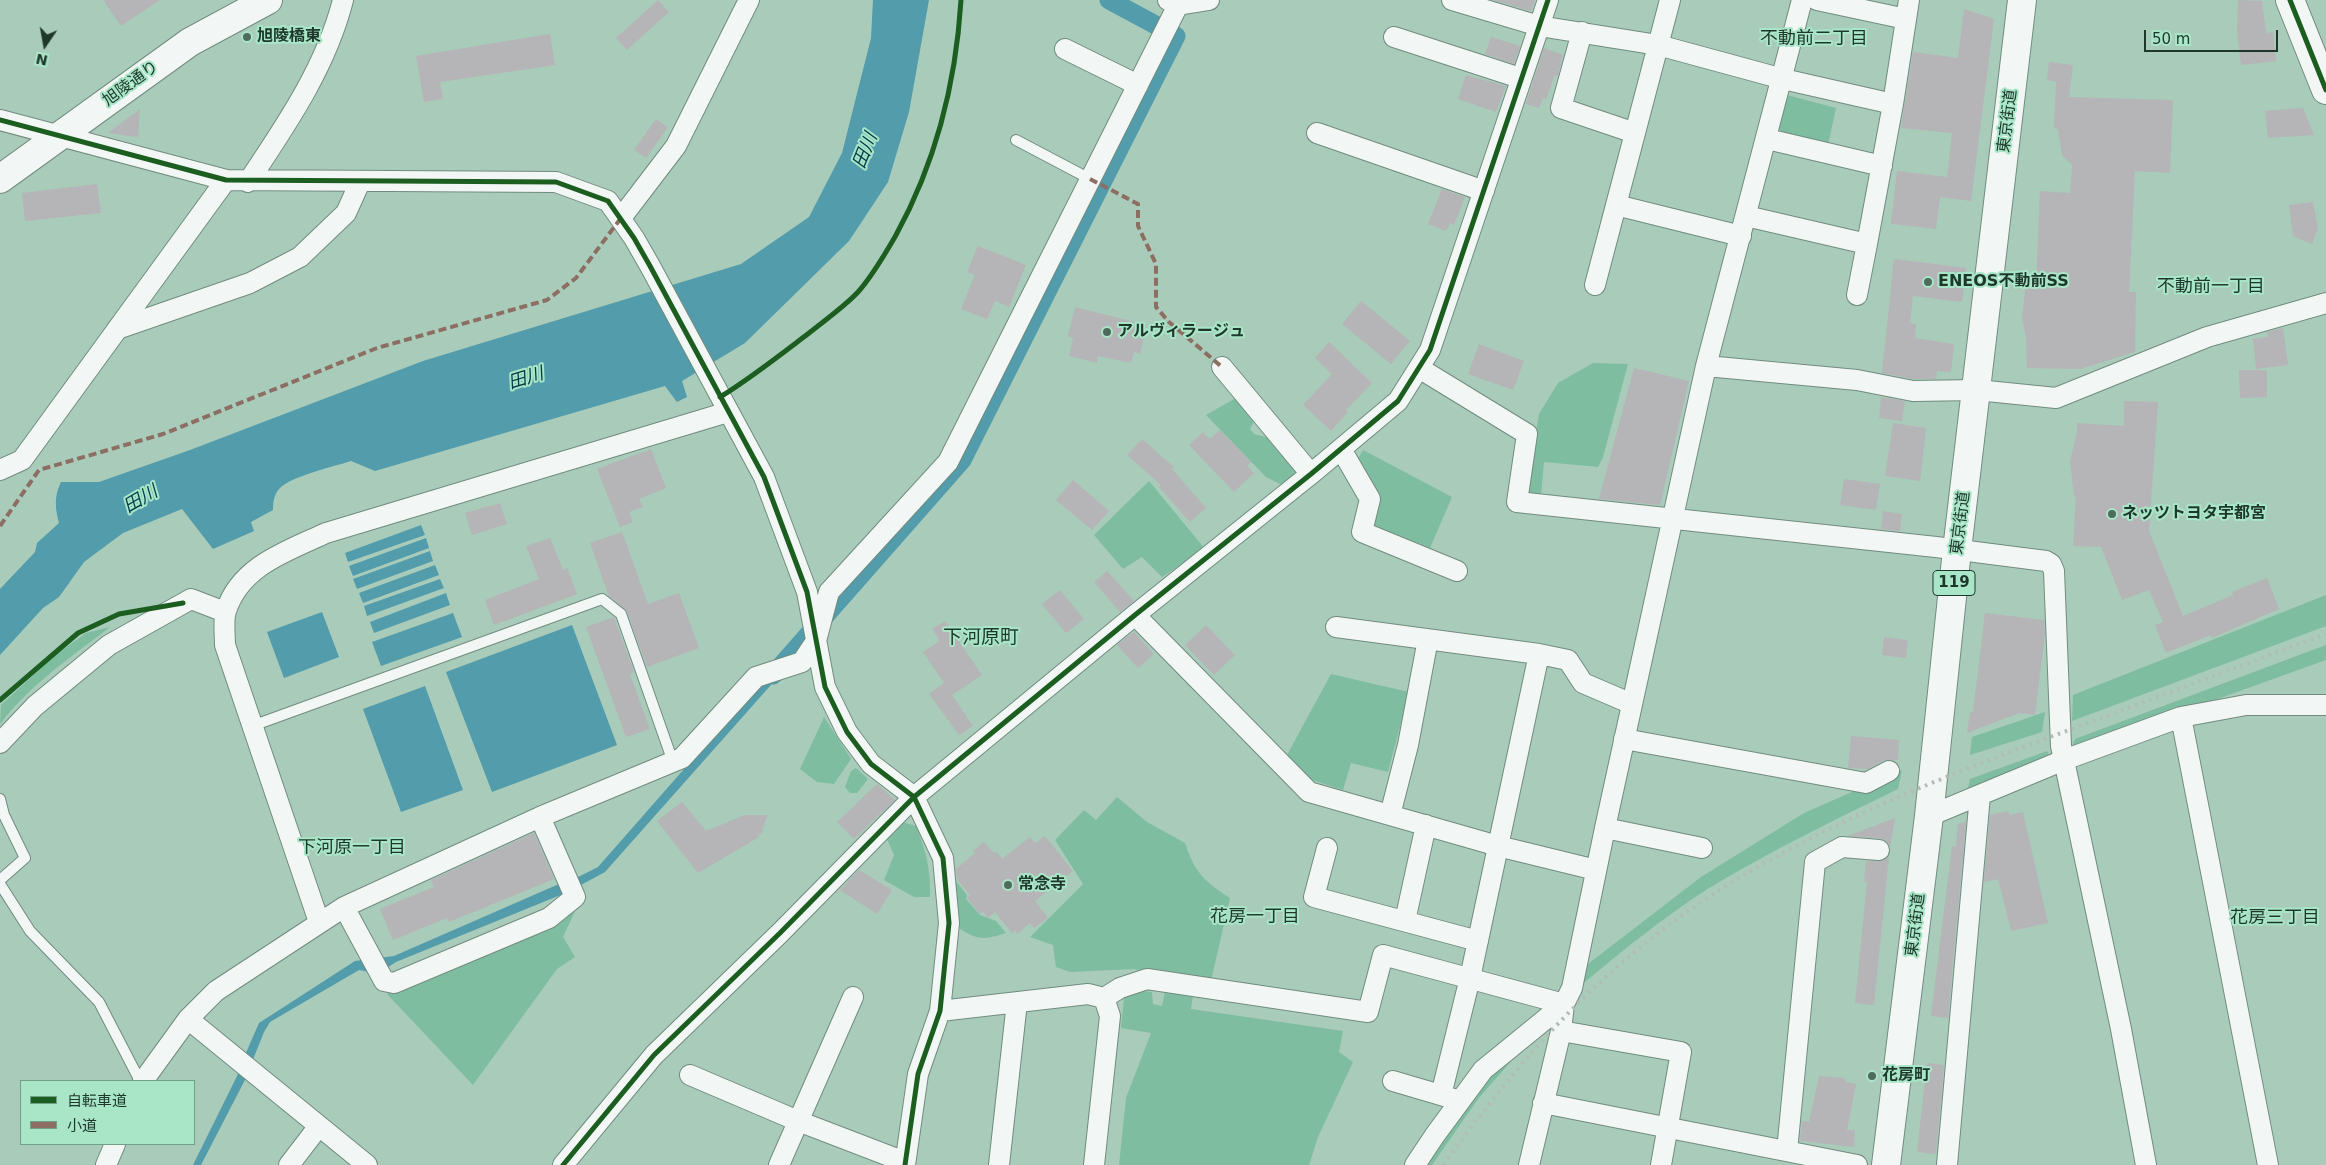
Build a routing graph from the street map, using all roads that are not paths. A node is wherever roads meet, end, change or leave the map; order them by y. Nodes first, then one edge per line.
1 (268, 0) edge
2 (343, 0) edge
3 (749, 0) edge
4 (1210, 0) edge
5 (1452, 0) edge
6 (1548, 0) edge
7 (1670, 0) edge
8 (1802, 0) edge
9 (1817, 0) edge
10 (2022, 0) edge
11 (2290, 0) edge
12 (1175, 2) edge
13 (1908, 10) edge
14 (1539, 26) junction
15 (1582, 32) junction
16 (1394, 37) dead end
17 (1658, 44) junction
18 (1065, 50) dead end
19 (1520, 78) junction
20 (1783, 79) junction
21 (1138, 85) junction
22 (2326, 89) edge
23 (1893, 104) junction
24 (0, 120) edge
25 (1317, 133) dead end
26 (1635, 133) junction
27 (59, 136) junction
28 (1767, 139) junction
29 (1016, 140) dead end
30 (1882, 166) junction
31 (0, 179) edge
32 (1090, 179) junction
33 (226, 180) junction
34 (248, 182) junction
35 (360, 182) junction
36 (1484, 192) junction
37 (1616, 205) junction
38 (1746, 216) junction
39 (621, 218) junction
40 (1741, 236) junction
41 (1868, 244) junction
42 (1595, 284) dead end
43 (1857, 295) dead end
44 (2326, 303) edge
45 (117, 329) junction
46 (1706, 366) junction
47 (1222, 367) dead end
48 (1419, 368) junction
49 (1977, 390) junction
50 (728, 412) junction
51 (1341, 449) junction
52 (0, 470) edge
53 (1311, 474) junction
54 (1672, 519) junction
55 (1957, 550) junction
56 (1457, 571) dead end
57 (225, 612) junction
58 (1136, 615) junction
59 (1336, 627) dead end
60 (1428, 639) junction
61 (816, 641) junction
62 (1539, 654) junction
63 (1632, 704) junction
64 (2326, 705) edge
65 (2181, 717) junction
66 (252, 726) junction
67 (1624, 739) junction
68 (0, 743) edge
69 (2064, 760) junction
70 (673, 762) junction
71 (1889, 770) dead end
72 (1980, 795) junction
73 (914, 797) junction
74 (0, 799) edge
75 (1390, 815) junction
76 (1929, 816) junction
77 (540, 817) junction
78 (1426, 825) junction
79 (1605, 828) junction
80 (1498, 846) junction
81 (1327, 848) dead end
82 (1702, 848) dead end
83 (1879, 850) dead end
84 (1596, 870) junction
85 (0, 880) edge
86 (0, 884) edge
87 (344, 908) junction
88 (1405, 921) junction
89 (319, 922) junction
90 (1478, 941) junction
91 (1470, 978) junction
92 (853, 998) dead end
93 (1104, 998) junction
94 (1016, 1002) junction
95 (1564, 1004) junction
96 (940, 1011) junction
97 (188, 1019) junction
98 (1561, 1031) junction
99 (690, 1075) dead end
100 (140, 1080) edge
101 (142, 1080) edge
102 (1393, 1081) dead end
103 (1441, 1095) junction
104 (1460, 1101) junction
105 (1543, 1103) junction
106 (798, 1121) junction
107 (319, 1126) junction
108 (1667, 1129) junction
109 (115, 1145) edge
110 (1787, 1151) junction
111 (905, 1164) edge
112 (106, 1165) edge
113 (289, 1165) edge
114 (366, 1165) edge
115 (563, 1165) edge
116 (779, 1165) edge
117 (998, 1165) edge
118 (1094, 1165) edge
119 (1415, 1165) edge
120 (1529, 1165) edge
121 (1661, 1165) edge
122 (1857, 1165) edge
123 (1886, 1165) edge
124 (1947, 1165) edge
125 (2146, 1165) edge
126 (2268, 1165) edge

1 - 27 main road, 旭陵通り
2 - 34 street
3 - 39 street
4 - 12 street
5 - 14 street
6 - 14 street
7 - 17 street
8 - 20 street
9 - 13 street
10 - 49 main road, 東京街道 / 119
11 - 22 main road
12 - 21 street
13 - 23 street
14 - 15 street
14 - 19 street
15 - 17 street
15 - 26 street
16 - 19 street
17 - 20 street
17 - 26 street
18 - 21 street
19 - 36 street
20 - 23 street
20 - 28 street
21 - 32 street
23 - 30 street
24 - 27 street
25 - 36 street
26 - 37 street
27 - 31 main road, 旭陵通り
27 - 33 street
28 - 30 street
28 - 38 street
29 - 32 lane
30 - 41 street
32 - 61 street
33 - 34 street
33 - 45 street
34 - 35 street
35 - 39 street
35 - 45 street
36 - 48 street
37 - 40 street
37 - 42 street
38 - 40 street
38 - 41 street
39 - 50 street
40 - 46 street
41 - 43 street
44 - 49 street
45 - 52 street
46 - 49 street
46 - 54 street
47 - 53 street
48 - 51 street
48 - 54 street
49 - 55 main road, 東京街道 / 119
50 - 57 street
50 - 61 street
51 - 53 street
51 - 56 street
53 - 58 street
54 - 55 street
54 - 63 street
55 - 69 street
55 - 76 main road, 東京街道 / 119
57 - 66 street
57 - 68 street
58 - 73 street
58 - 75 street
59 - 60 street
60 - 62 street
60 - 75 street
61 - 70 street
61 - 73 street
62 - 63 street
62 - 80 street
63 - 67 street
64 - 65 street
65 - 69 street
65 - 126 street
66 - 70 lane
66 - 89 street
67 - 71 street
67 - 79 street
69 - 72 street
69 - 125 street
70 - 77 street
72 - 76 street
72 - 124 street
73 - 96 street
73 - 115 street
74 - 85 lane
75 - 78 street
76 - 123 main road, 東京街道 / 119
77 - 87 street
77 - 87 street
78 - 80 street
78 - 88 street
79 - 82 street
79 - 84 street
80 - 84 street
80 - 90 street
81 - 88 street
83 - 110 street
84 - 95 street
86 - 100 lane
87 - 89 street
88 - 90 street
89 - 97 street
90 - 91 street
91 - 93 street
91 - 95 street
91 - 103 street
92 - 106 street
93 - 94 street
93 - 118 street
94 - 96 street
94 - 117 street
95 - 98 street
95 - 104 street
96 - 111 street
97 - 101 street
97 - 107 street
98 - 105 street
98 - 108 street
99 - 106 street
102 - 103 street
103 - 104 street
104 - 119 street
105 - 108 street
105 - 120 street
106 - 111 street
106 - 116 street
107 - 113 street
107 - 114 street
108 - 110 street
108 - 121 street
109 - 112 street
110 - 122 street

